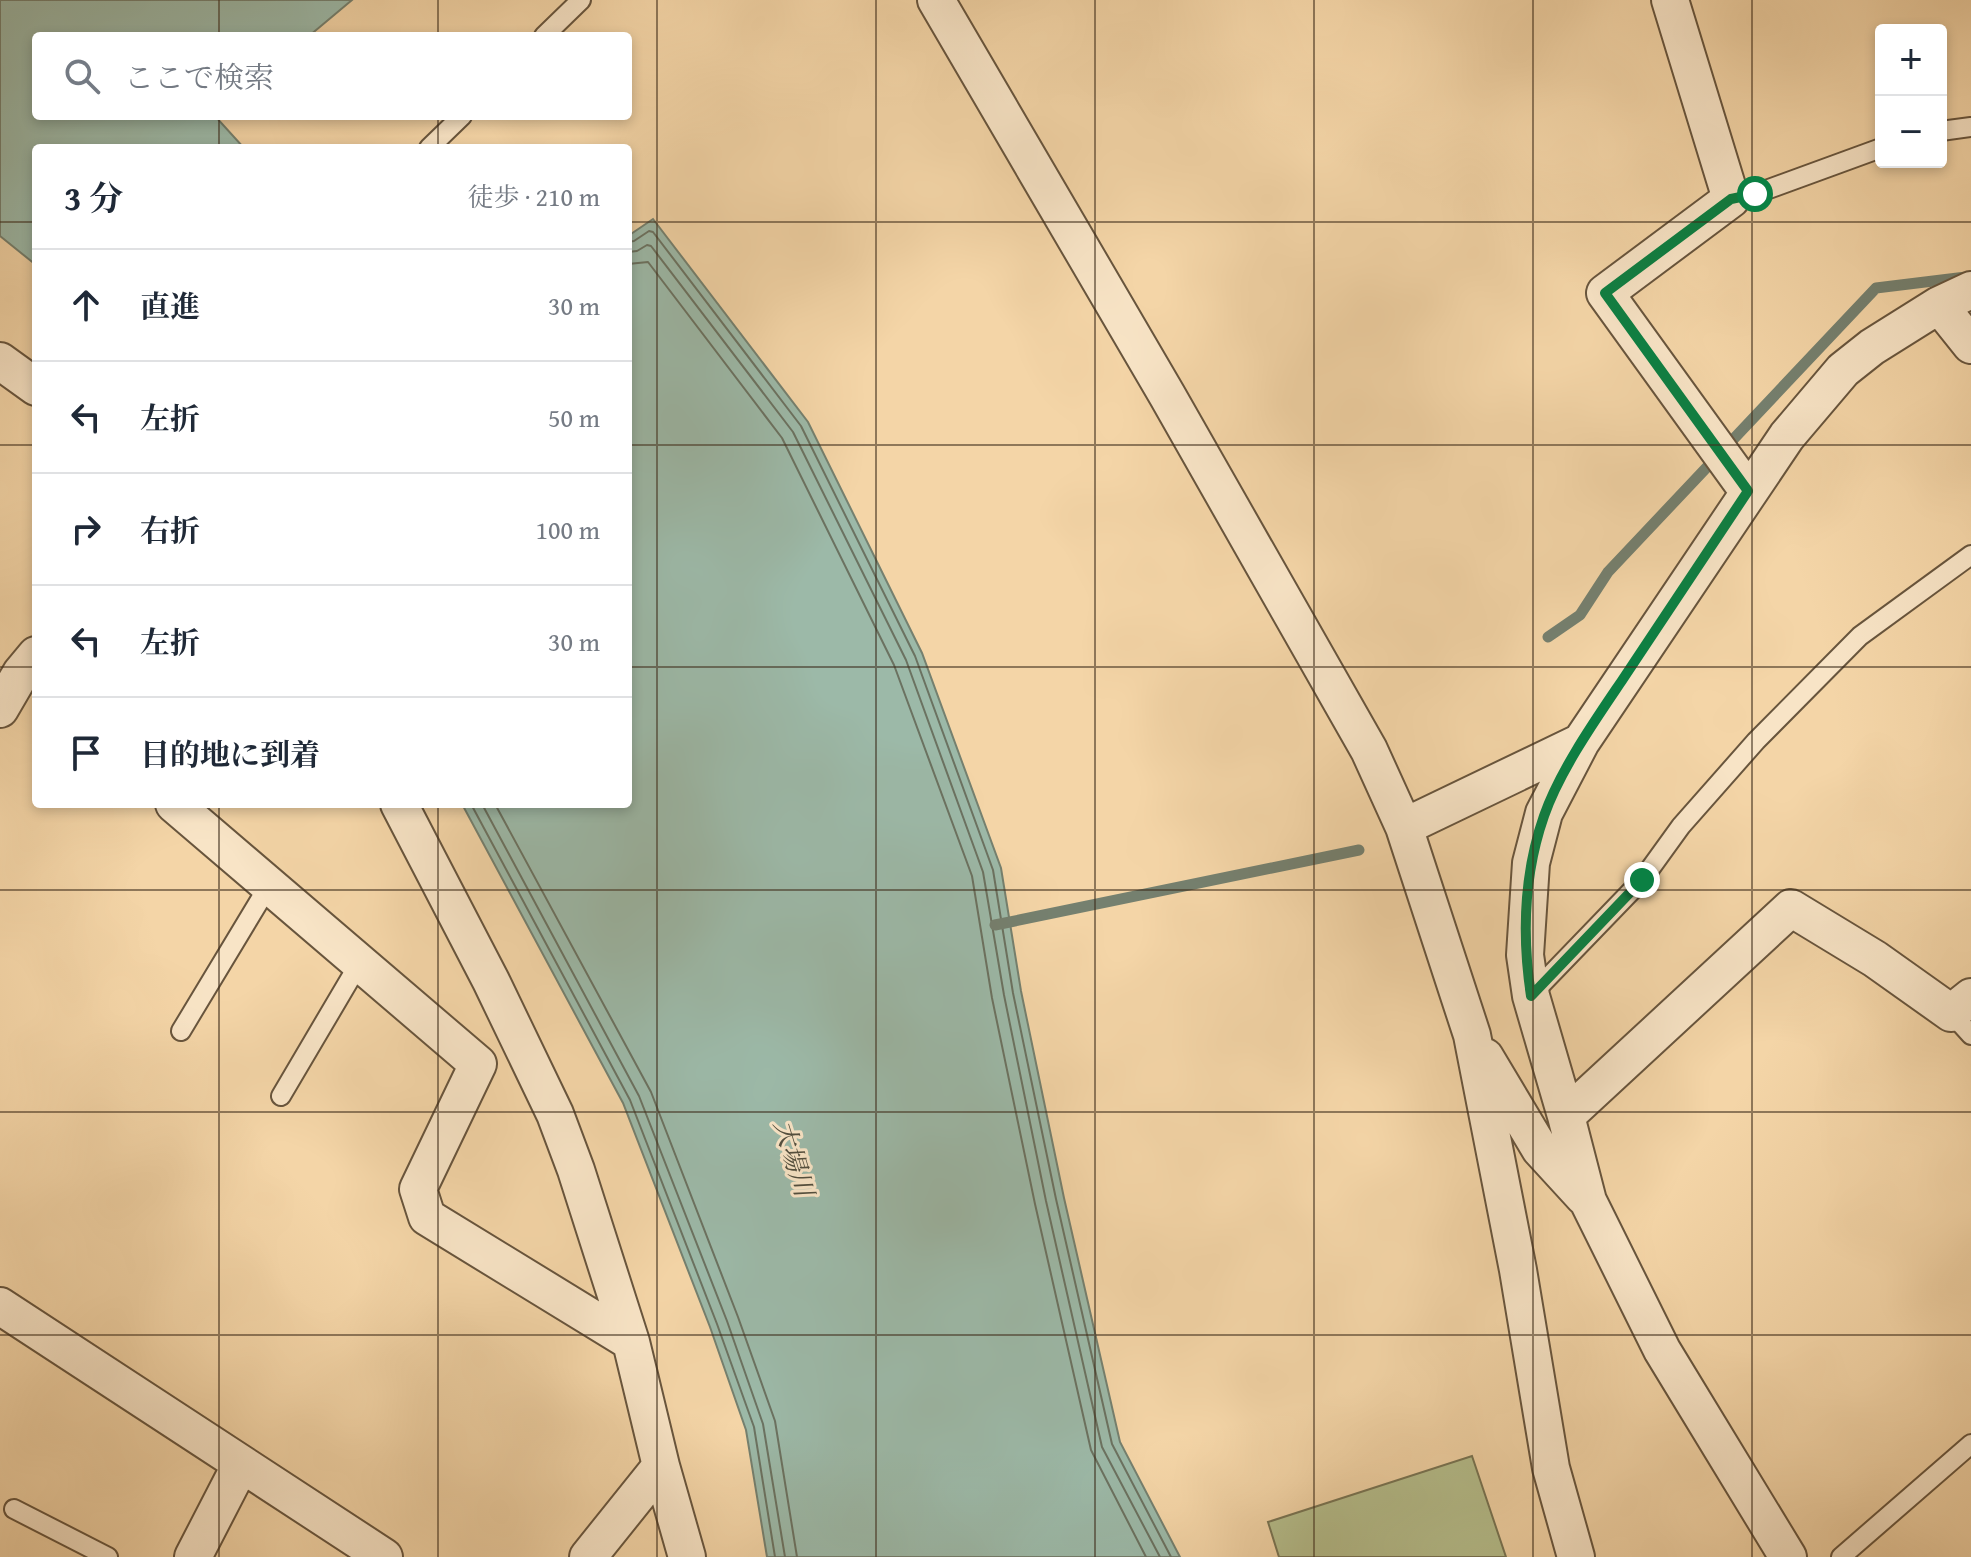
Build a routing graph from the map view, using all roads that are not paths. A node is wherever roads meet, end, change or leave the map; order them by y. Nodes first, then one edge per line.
1 (581, 0) edge
2 (936, 0) edge
3 (1670, 0) edge
4 (548, 32) edge
5 (458, 120) edge
6 (1971, 127) edge
7 (1947, 130) edge
8 (433, 144) edge
9 (1875, 150) edge
10 (1731, 199) junction
11 (1971, 290) edge
12 (1939, 305) junction
13 (1971, 345) edge
14 (0, 361) edge
15 (32, 384) edge
16 (1748, 491) junction
17 (1971, 555) edge
18 (23, 669) edge
19 (0, 709) edge
20 (1581, 742) junction
21 (179, 808) edge
22 (401, 808) edge
23 (1404, 827) junction
24 (269, 885) junction
25 (360, 962) junction
26 (1531, 996) junction
27 (1964, 1015) edge
28 (181, 1031) dead end
29 (1472, 1035) junction
30 (281, 1096) dead end
31 (1566, 1116) junction
32 (1588, 1201) junction
33 (0, 1306) edge
34 (631, 1342) junction
35 (1971, 1444) edge
36 (241, 1464) junction
37 (661, 1466) junction
38 (14, 1509) dead end
39 (108, 1557) edge
40 (193, 1557) edge
41 (384, 1557) edge
42 (588, 1557) edge
43 (687, 1557) edge
44 (1576, 1557) edge
45 (1788, 1557) edge
46 (1841, 1557) edge

1 - 4 lane
2 - 23 street
3 - 10 street
5 - 8 lane
6 - 7 lane
9 - 10 lane
10 - 16 street
11 - 12 street
12 - 13 street
12 - 16 street
14 - 15 street
16 - 20 street
17 - 26 lane
18 - 19 street
20 - 23 street
20 - 26 street
21 - 24 street
22 - 34 street
23 - 29 street
24 - 25 street
24 - 28 lane
25 - 30 lane
25 - 34 street
26 - 31 street
27 - 31 street
29 - 32 street
29 - 44 street
31 - 32 street
32 - 45 street
33 - 36 street
34 - 37 street
35 - 46 lane
36 - 40 street
36 - 41 street
37 - 42 street
37 - 43 street
38 - 39 lane

